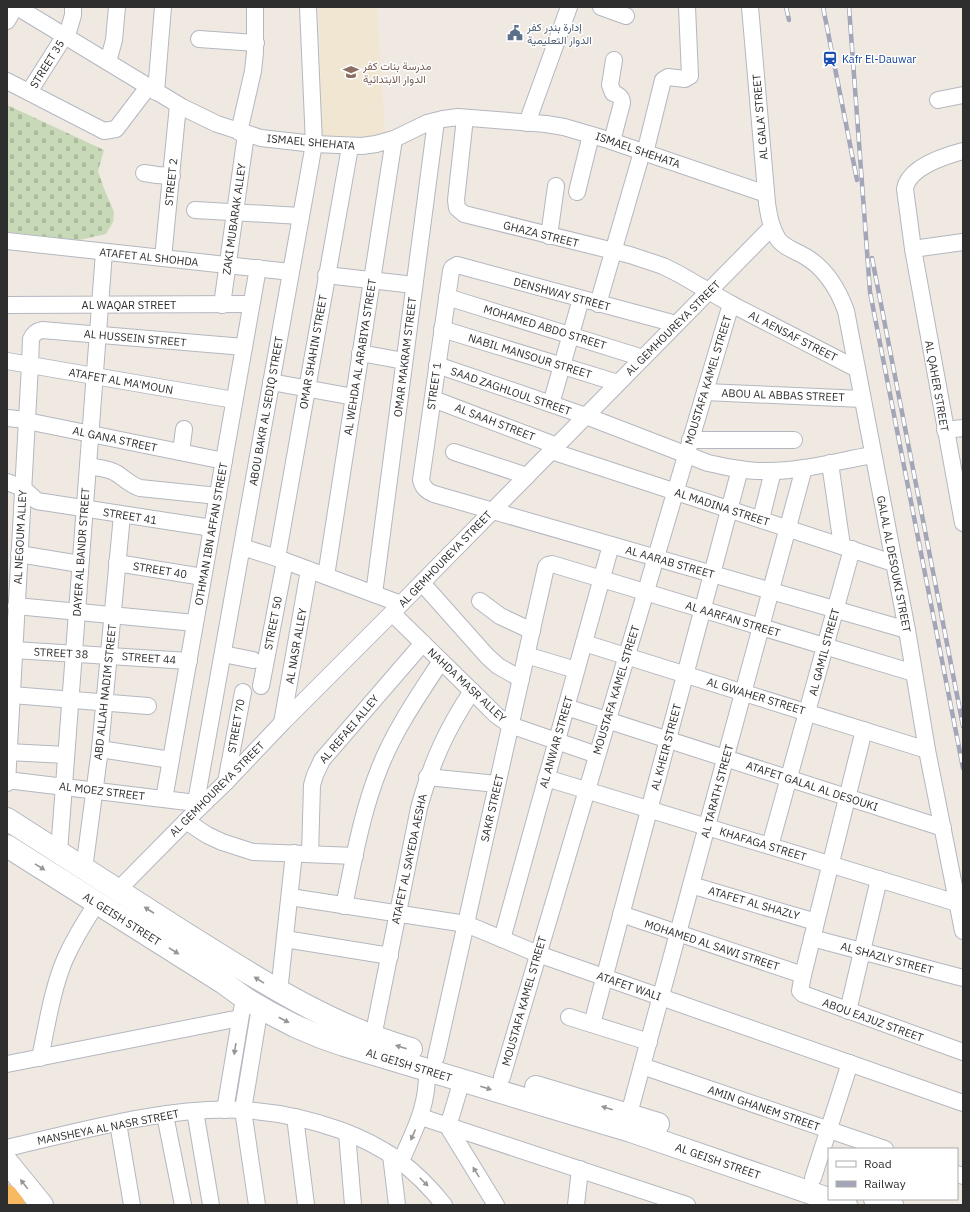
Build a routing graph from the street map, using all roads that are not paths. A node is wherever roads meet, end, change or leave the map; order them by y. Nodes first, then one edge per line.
1 (16, 7) edge
2 (73, 7) edge
3 (117, 7) edge
4 (163, 7) edge
5 (255, 7) edge
6 (308, 7) edge
7 (569, 7) edge
8 (602, 7) edge
9 (687, 7) edge
10 (750, 7) edge
11 (626, 16) dead end
12 (7, 21) edge
13 (65, 36) junction
14 (198, 39) dead end
15 (256, 43) junction
16 (614, 60) dead end
17 (108, 62) junction
18 (7, 81) edge
19 (152, 89) junction
20 (29, 92) junction
21 (963, 95) edge
22 (938, 100) dead end
23 (178, 105) junction
24 (465, 118) junction
25 (436, 121) junction
26 (527, 123) junction
27 (242, 133) junction
28 (591, 134) junction
29 (394, 139) junction
30 (612, 141) junction
31 (314, 144) junction
32 (350, 147) junction
33 (963, 151) edge
34 (644, 152) junction
35 (144, 173) dead end
36 (172, 176) junction
37 (556, 186) dead end
38 (577, 192) dead end
39 (766, 194) junction
40 (195, 210) dead end
41 (235, 212) junction
42 (301, 216) junction
43 (772, 227) junction
44 (549, 236) junction
45 (7, 241) edge
46 (963, 242) edge
47 (913, 249) junction
48 (104, 252) junction
49 (613, 252) junction
50 (163, 258) junction
51 (227, 265) junction
52 (258, 268) junction
53 (451, 270) joint
54 (291, 272) junction
55 (326, 275) junction
56 (371, 280) junction
57 (414, 285) junction
58 (709, 291) junction
59 (447, 297) junction
60 (582, 299) junction
61 (251, 304) junction
62 (598, 304) junction
63 (731, 304) junction
64 (7, 305) edge
65 (100, 305) junction
66 (222, 305) junction
67 (676, 324) junction
68 (442, 329) junction
69 (98, 335) junction
70 (571, 335) junction
71 (31, 340) joint
72 (244, 347) junction
73 (360, 353) junction
74 (643, 358) junction
75 (7, 361) edge
76 (404, 361) junction
77 (30, 365) junction
78 (437, 366) junction
79 (562, 366) junction
80 (857, 369) junction
81 (95, 377) junction
82 (271, 382) junction
83 (618, 383) junction
84 (306, 389) junction
85 (705, 392) junction
86 (354, 398) junction
87 (433, 399) junction
88 (862, 399) junction
89 (234, 400) junction
90 (551, 404) junction
91 (586, 416) junction
92 (7, 418) edge
93 (26, 421) junction
94 (963, 428) edge
95 (184, 429) dead end
96 (945, 430) junction
97 (90, 434) junction
98 (794, 440) dead end
99 (688, 447) junction
100 (554, 448) junction
101 (181, 452) junction
102 (454, 452) dead end
103 (873, 455) junction
104 (224, 461) junction
105 (830, 463) junction
106 (88, 466) junction
107 (804, 468) junction
108 (740, 469) junction
109 (773, 471) junction
110 (527, 476) junction
111 (7, 482) edge
112 (23, 488) junction
113 (675, 492) junction
114 (434, 494) joint
115 (218, 496) junction
116 (84, 509) junction
117 (729, 509) junction
118 (492, 511) junction
119 (122, 515) junction
120 (761, 519) junction
121 (963, 523) edge
122 (212, 528) junction
123 (787, 528) junction
124 (611, 545) junction
125 (242, 547) junction
126 (847, 548) junction
127 (19, 554) junction
128 (656, 558) junction
129 (281, 560) junction
130 (117, 563) junction
131 (894, 563) junction
132 (80, 564) junction
133 (552, 564) joint
134 (309, 570) junction
135 (712, 574) junction
136 (326, 576) junction
137 (203, 577) junction
138 (602, 579) junction
139 (422, 583) junction
140 (770, 591) junction
141 (645, 592) junction
142 (374, 594) junction
143 (480, 600) dead end
144 (16, 606) junction
145 (397, 608) junction
146 (702, 609) junction
147 (836, 610) junction
148 (77, 612) junction
149 (112, 616) junction
150 (195, 623) junction
151 (761, 627) junction
152 (907, 630) junction
153 (532, 631) junction
154 (423, 643) junction
155 (584, 643) junction
156 (826, 646) junction
157 (14, 650) junction
158 (73, 654) junction
159 (223, 654) junction
160 (526, 655) junction
161 (108, 656) junction
162 (626, 656) junction
163 (253, 660) dead end
164 (189, 661) junction
165 (441, 661) junction
166 (576, 670) junction
167 (914, 673) junction
168 (685, 674) junction
169 (520, 679) junction
170 (261, 686) dead end
171 (472, 691) junction
172 (242, 692) dead end
173 (743, 692) junction
174 (12, 695) junction
175 (70, 700) junction
176 (104, 703) junction
177 (148, 706) dead end
178 (566, 707) junction
179 (807, 712) junction
180 (607, 721) junction
181 (282, 722) junction
182 (510, 725) junction
183 (864, 730) junction
184 (668, 740) junction
185 (556, 741) junction
186 (100, 749) junction
187 (927, 750) junction
188 (8, 752) junction
189 (66, 755) junction
190 (597, 755) junction
191 (725, 758) junction
192 (171, 760) junction
193 (428, 777) junction
194 (546, 778) junction
195 (789, 779) junction
196 (7, 780) edge
197 (226, 782) junction
198 (7, 783) edge
199 (497, 784) junction
200 (63, 786) junction
201 (94, 790) junction
202 (587, 790) junction
203 (847, 797) junction
204 (164, 799) junction
205 (649, 809) junction
206 (192, 812) junction
207 (7, 819) edge
208 (707, 827) junction
209 (943, 828) junction
210 (7, 846) edge
211 (770, 846) junction
212 (59, 852) junction
213 (294, 853) junction
214 (310, 854) junction
215 (355, 856) junction
216 (830, 864) junction
217 (84, 869) junction
218 (879, 879) junction
219 (691, 885) junction
220 (118, 890) junction
221 (290, 897) junction
222 (97, 903) junction
223 (958, 903) junction
224 (344, 906) junction
225 (398, 914) junction
226 (621, 914) junction
227 (816, 922) junction
228 (466, 924) junction
229 (963, 931) edge
230 (678, 934) junction
231 (812, 938) junction
232 (285, 939) junction
233 (502, 939) junction
234 (862, 951) junction
235 (538, 954) junction
236 (390, 956) junction
237 (803, 975) junction
238 (604, 977) junction
239 (963, 978) edge
240 (279, 992) junction
241 (661, 997) junction
242 (248, 1007) junction
243 (848, 1011) junction
244 (569, 1017) dead end
245 (592, 1024) junction
246 (373, 1037) junction
247 (649, 1042) junction
248 (963, 1052) edge
249 (40, 1058) junction
250 (431, 1063) junction
251 (850, 1063) junction
252 (7, 1064) edge
253 (642, 1066) junction
254 (464, 1073) junction
255 (502, 1077) junction
256 (963, 1103) edge
257 (225, 1110) junction
258 (243, 1110) junction
259 (195, 1111) junction
260 (629, 1114) junction
261 (165, 1115) junction
262 (420, 1116) junction
263 (295, 1117) junction
264 (118, 1123) junction
265 (450, 1126) junction
266 (828, 1130) junction
267 (347, 1133) junction
268 (7, 1148) edge
269 (882, 1148) edge
270 (396, 1158) junction
271 (7, 1162) edge
272 (580, 1169) junction
273 (821, 1181) edge
274 (7, 1196) edge
275 (828, 1199) edge
276 (832, 1200) edge
277 (877, 1200) edge
278 (661, 1201) edge
279 (14, 1205) edge
280 (42, 1205) edge
281 (132, 1205) edge
282 (183, 1205) edge
283 (211, 1205) edge
284 (257, 1205) edge
285 (306, 1205) edge
286 (353, 1205) edge
287 (397, 1205) edge
288 (444, 1205) edge
289 (496, 1205) edge
290 (576, 1205) edge
291 (687, 1205) edge
292 (846, 1205) edge
293 (892, 1205) edge

1 - 12 street
1 - 13 street, ISMAEL SHEHATA
2 - 13 street, STREET 35
3 - 17 street
4 - 19 street
5 - 15 street, ZAKI MUBARAK ALLEY
6 - 31 street, ABOU BAKR AL SEDIQ STREET
7 - 26 street
8 - 11 street
9 - 34 street
10 - 39 street, AL GALA' STREET
13 - 17 street, ISMAEL SHEHATA
13 - 20 street, STREET 35
14 - 15 street
15 - 27 street, ZAKI MUBARAK ALLEY
16 - 30 street
17 - 19 street, ISMAEL SHEHATA
18 - 20 street
19 - 20 street
19 - 23 street, ISMAEL SHEHATA
21 - 22 street
23 - 27 street, ISMAEL SHEHATA
23 - 36 street, STREET 2
24 - 25 street, ISMAEL SHEHATA
24 - 26 street, ISMAEL SHEHATA
24 - 44 street, GHAZA STREET
25 - 29 street, ISMAEL SHEHATA
25 - 57 street, OMAR MAKRAM STREET
26 - 28 street, ISMAEL SHEHATA
27 - 31 street, ISMAEL SHEHATA
27 - 41 street, ZAKI MUBARAK ALLEY
28 - 30 street, ISMAEL SHEHATA
28 - 38 street
29 - 32 street, ISMAEL SHEHATA
29 - 56 street, AL WEHDA AL ARABIYA STREET
30 - 34 street, ISMAEL SHEHATA
31 - 32 street, ISMAEL SHEHATA
31 - 42 street, ABOU BAKR AL SEDIQ STREET
32 - 55 street, OMAR SHAHIN STREET
33 - 47 street, AL QAHER STREET
34 - 39 street, ISMAEL SHEHATA
34 - 49 street
35 - 36 street
36 - 50 street, STREET 2
37 - 44 street
39 - 43 street, AL GALA' STREET
40 - 41 street
41 - 42 street
41 - 51 street, ZAKI MUBARAK ALLEY
42 - 54 street, ABOU BAKR AL SEDIQ STREET
43 - 58 street, AL GEMHOUREYA STREET
43 - 80 street, GALAL AL DESOUKI STREET
44 - 49 street, GHAZA STREET
45 - 48 street, ATAFET AL SHOHDA
46 - 47 street
47 - 96 street, AL QAHER STREET
48 - 50 street, ATAFET AL SHOHDA
48 - 65 street, DAYER AL BANDR STREET
49 - 58 street, GHAZA STREET
49 - 62 street
50 - 51 street, ATAFET AL SHOHDA
51 - 52 street, ATAFET AL SHOHDA
51 - 66 street, ZAKI MUBARAK ALLEY
52 - 54 street, ATAFET AL SHOHDA
52 - 61 street, OTHMAN IBN AFFAN STREET
53 - 59 street, STREET 1
53 - 60 street, DENSHWAY STREET
54 - 82 street, ABOU BAKR AL SEDIQ STREET
55 - 56 street
55 - 84 street, OMAR SHAHIN STREET
56 - 57 street
56 - 73 street, AL WEHDA AL ARABIYA STREET
57 - 76 street, OMAR MAKRAM STREET
58 - 63 street, AL AENSAF STREET
58 - 67 street, AL GEMHOUREYA STREET
59 - 68 street, STREET 1
59 - 70 street, MOHAMED ABDO STREET
60 - 62 street, DENSHWAY STREET
60 - 70 street
61 - 66 street, AL WAQAR STREET
61 - 72 street, OTHMAN IBN AFFAN STREET
62 - 67 street, DENSHWAY STREET
63 - 80 street, AL AENSAF STREET
63 - 85 street, MOUSTAFA KAMEL STREET
64 - 65 street, AL WAQAR STREET
65 - 66 street, AL WAQAR STREET
65 - 69 street, DAYER AL BANDR STREET
67 - 74 street, AL GEMHOUREYA STREET
68 - 78 street, STREET 1
68 - 79 street, NABIL MANSOUR STREET
69 - 71 street, AL HUSSEIN STREET
69 - 72 street, AL HUSSEIN STREET
69 - 81 street, DAYER AL BANDR STREET
70 - 74 street, MOHAMED ABDO STREET
70 - 79 street
71 - 77 street, AL NEGOUM ALLEY
72 - 89 street, OTHMAN IBN AFFAN STREET
73 - 76 street
73 - 86 street, AL WEHDA AL ARABIYA STREET
74 - 83 street, AL GEMHOUREYA STREET
75 - 77 street, ATAFET AL MA'MOUN
76 - 142 street, OMAR MAKRAM STREET
77 - 81 street, ATAFET AL MA'MOUN
77 - 93 street, AL NEGOUM ALLEY
78 - 87 street, STREET 1
78 - 90 street, SAAD ZAGHLOUL STREET
79 - 83 street, NABIL MANSOUR STREET
79 - 90 street
80 - 88 street, GALAL AL DESOUKI STREET
81 - 89 street, ATAFET AL MA'MOUN
81 - 97 street, DAYER AL BANDR STREET
82 - 84 street
82 - 125 street, ABOU BAKR AL SEDIQ STREET
83 - 91 street, AL GEMHOUREYA STREET
84 - 86 street
84 - 129 street, OMAR SHAHIN STREET
85 - 88 street, ABOU AL ABBAS STREET
85 - 99 street, MOUSTAFA KAMEL STREET
86 - 136 street, AL WEHDA AL ARABIYA STREET
87 - 100 street, AL SAAH STREET
87 - 114 street, STREET 1
88 - 103 street, GALAL AL DESOUKI STREET
89 - 104 street, OTHMAN IBN AFFAN STREET
90 - 91 street, SAAD ZAGHLOUL STREET
91 - 99 street, SAAD ZAGHLOUL STREET
91 - 100 street, AL GEMHOUREYA STREET
92 - 93 street, AL GANA STREET
93 - 97 street, AL GANA STREET
93 - 112 street, AL NEGOUM ALLEY
94 - 96 street
95 - 101 street
96 - 121 street, AL QAHER STREET
97 - 101 street, AL GANA STREET
97 - 106 street, DAYER AL BANDR STREET
98 - 99 street
99 - 108 street, SAAD ZAGHLOUL STREET
99 - 113 street, MOUSTAFA KAMEL STREET
100 - 110 street, AL GEMHOUREYA STREET
100 - 113 street, AL MADINA STREET
101 - 104 street, AL GANA STREET
102 - 110 street
103 - 105 street, SAAD ZAGHLOUL STREET
103 - 131 street, GALAL AL DESOUKI STREET
104 - 115 street, OTHMAN IBN AFFAN STREET
105 - 107 street, SAAD ZAGHLOUL STREET
105 - 126 street, AL GAMIL STREET
106 - 115 street
106 - 116 street, DAYER AL BANDR STREET
107 - 109 street, SAAD ZAGHLOUL STREET
107 - 123 street, AL TARATH STREET
108 - 109 street, SAAD ZAGHLOUL STREET
108 - 117 street, AL KHEIR STREET
109 - 120 street
110 - 118 street, AL GEMHOUREYA STREET
111 - 112 street, STREET 41
112 - 116 street, STREET 41
112 - 127 street, AL NEGOUM ALLEY
113 - 117 street, AL MADINA STREET
113 - 128 street, MOUSTAFA KAMEL STREET
114 - 118 street, AL AARAB STREET
115 - 122 street, OTHMAN IBN AFFAN STREET
116 - 119 street, STREET 41
116 - 132 street, DAYER AL BANDR STREET
117 - 120 street, AL MADINA STREET
117 - 135 street, AL KHEIR STREET
118 - 124 street, AL AARAB STREET
118 - 139 street, AL GEMHOUREYA STREET
119 - 122 street, STREET 41
119 - 130 street, ABD ALLAH NADIM STREET
120 - 123 street, AL MADINA STREET
122 - 137 street, OTHMAN IBN AFFAN STREET
123 - 126 street, AL MADINA STREET
123 - 140 street, AL TARATH STREET
124 - 128 street, AL AARAB STREET
124 - 138 street, AL ANWAR STREET
125 - 129 street
125 - 159 street, ABOU BAKR AL SEDIQ STREET
126 - 131 street, AL MADINA STREET
126 - 147 street, AL GAMIL STREET
127 - 132 street
127 - 144 street, AL NEGOUM ALLEY
128 - 135 street, AL AARAB STREET
128 - 141 street, MOUSTAFA KAMEL STREET
129 - 134 street
129 - 170 street, STREET 50
130 - 137 street, STREET 40
130 - 149 street, ABD ALLAH NADIM STREET
131 - 152 street, GALAL AL DESOUKI STREET
132 - 148 street, DAYER AL BANDR STREET
133 - 138 street, AL AARFAN STREET
133 - 153 street, SAKR STREET
134 - 136 street
134 - 181 street, AL NASR ALLEY
135 - 140 street, AL AARAB STREET
135 - 146 street, AL KHEIR STREET
136 - 142 street
137 - 150 street, OTHMAN IBN AFFAN STREET
138 - 141 street, AL AARFAN STREET
138 - 155 street, AL ANWAR STREET
139 - 145 street, AL GEMHOUREYA STREET
139 - 169 street
140 - 147 street, AL AARAB STREET
140 - 151 street, AL TARATH STREET
141 - 146 street, AL AARFAN STREET
141 - 162 street, MOUSTAFA KAMEL STREET
142 - 145 street
143 - 153 street
144 - 148 street
144 - 157 street, AL NEGOUM ALLEY
145 - 154 street, NAHDA MASR ALLEY
145 - 181 street, AL GEMHOUREYA STREET
146 - 151 street, AL AARFAN STREET
146 - 168 street, AL KHEIR STREET
147 - 152 street, AL AARAB STREET
147 - 156 street, AL GAMIL STREET
148 - 149 street
148 - 158 street, DAYER AL BANDR STREET
149 - 150 street
149 - 161 street, ABD ALLAH NADIM STREET
150 - 164 street, OTHMAN IBN AFFAN STREET
151 - 156 street, AL AARFAN STREET
151 - 173 street, AL TARATH STREET
152 - 167 street, GALAL AL DESOUKI STREET
153 - 160 street, SAKR STREET
154 - 165 street, NAHDA MASR ALLEY
154 - 214 street, AL REFAEI ALLEY
155 - 162 street, AL GWAHER STREET
155 - 166 street, AL ANWAR STREET
156 - 167 street, AL AARFAN STREET
156 - 179 street, AL GAMIL STREET
157 - 158 street, STREET 38
157 - 174 street, AL NEGOUM ALLEY
158 - 161 street, STREET 38
158 - 175 street, DAYER AL BANDR STREET
159 - 163 street
159 - 206 street, ABOU BAKR AL SEDIQ STREET
160 - 166 street
160 - 169 street, SAKR STREET
161 - 164 street, STREET 44
161 - 176 street, ABD ALLAH NADIM STREET
162 - 168 street, AL GWAHER STREET
162 - 180 street, MOUSTAFA KAMEL STREET
164 - 192 street, OTHMAN IBN AFFAN STREET
165 - 171 street, NAHDA MASR ALLEY
165 - 215 street
166 - 178 street, AL ANWAR STREET
167 - 187 street, GALAL AL DESOUKI STREET
168 - 173 street, AL GWAHER STREET
168 - 184 street, AL KHEIR STREET
169 - 182 street, SAKR STREET
171 - 182 street, NAHDA MASR ALLEY
171 - 193 street, ATAFET AL SAYEDA AESHA
172 - 197 street, STREET 70
173 - 179 street, AL GWAHER STREET
173 - 191 street, AL TARATH STREET
174 - 175 street
174 - 188 street, AL NEGOUM ALLEY
175 - 176 street
175 - 189 street, DAYER AL BANDR STREET
176 - 177 street
176 - 186 street, ABD ALLAH NADIM STREET
178 - 180 street, ATAFET GALAL AL DESOUKI
178 - 185 street, AL ANWAR STREET
179 - 183 street, AL GWAHER STREET
179 - 195 street, AL GAMIL STREET
180 - 184 street, ATAFET GALAL AL DESOUKI
180 - 190 street, MOUSTAFA KAMEL STREET
181 - 197 street, AL GEMHOUREYA STREET
182 - 185 street, NAHDA MASR ALLEY
182 - 199 street, SAKR STREET
183 - 187 street, AL GWAHER STREET
183 - 203 street
184 - 191 street, ATAFET GALAL AL DESOUKI
184 - 205 street, AL KHEIR STREET
185 - 190 street, NAHDA MASR ALLEY
185 - 194 street, AL ANWAR STREET
186 - 192 street
186 - 201 street, ABD ALLAH NADIM STREET
187 - 209 street, GALAL AL DESOUKI STREET
188 - 189 street
188 - 196 street, AL NEGOUM ALLEY
189 - 200 street, DAYER AL BANDR STREET
190 - 202 street, MOUSTAFA KAMEL STREET
191 - 195 street, ATAFET GALAL AL DESOUKI
191 - 208 street, AL TARATH STREET
192 - 204 street, OTHMAN IBN AFFAN STREET
193 - 199 street
193 - 225 street, ATAFET AL SAYEDA AESHA
194 - 202 street, KHAFAGA STREET
194 - 233 street, AL ANWAR STREET
195 - 203 street, ATAFET GALAL AL DESOUKI
195 - 211 street, AL GAMIL STREET
196 - 198 street, AL NEGOUM ALLEY
196 - 200 street, AL MOEZ STREET
197 - 206 street, AL GEMHOUREYA STREET
199 - 228 street, SAKR STREET
200 - 201 street, AL MOEZ STREET
200 - 212 street, DAYER AL BANDR STREET
201 - 204 street, AL MOEZ STREET
201 - 217 street, ABD ALLAH NADIM STREET
202 - 205 street, KHAFAGA STREET
202 - 235 street, MOUSTAFA KAMEL STREET
203 - 209 street, ATAFET GALAL AL DESOUKI
203 - 216 street
204 - 206 street, AL MOEZ STREET
205 - 208 street, KHAFAGA STREET
205 - 226 street, AL KHEIR STREET
206 - 213 street
206 - 220 street, AL GEMHOUREYA STREET
207 - 212 main road, AL GEISH STREET
208 - 211 street, KHAFAGA STREET
208 - 219 street, AL TARATH STREET
209 - 223 street, GALAL AL DESOUKI STREET
210 -> 222 main road, AL GEISH STREET
211 - 216 street, KHAFAGA STREET
212 - 217 main road, AL GEISH STREET
213 - 214 street
213 - 221 street
214 - 215 street
215 - 224 street
216 - 218 street, KHAFAGA STREET
216 - 227 street
217 - 220 main road, AL GEISH STREET
218 - 223 street, KHAFAGA STREET
218 - 234 street
219 - 227 street, ATAFET AL SHAZLY
219 - 230 street, AL TARATH STREET
240 -> 220 main road, AL GEISH STREET
221 - 224 street, ATAFET WALI
221 - 232 street
222 -> 242 main road, AL GEISH STREET
222 - 249 street
223 - 229 street, GALAL AL DESOUKI STREET
224 - 225 street, ATAFET WALI
225 - 228 street, ATAFET WALI
225 - 236 street, ATAFET AL SAYEDA AESHA
226 - 230 street, MOHAMED AL SAWI STREET
226 - 238 street, AL KHEIR STREET
227 - 231 street
228 - 233 street, ATAFET WALI
228 - 250 street, SAKR STREET
230 - 237 street, MOHAMED AL SAWI STREET
230 - 241 street, AL TARATH STREET
231 - 234 street, AL SHAZLY STREET
231 - 237 street
232 - 236 street
232 - 240 street
233 - 235 street, ATAFET WALI
234 - 239 street, AL SHAZLY STREET
234 - 243 street
235 - 238 street, ATAFET WALI
235 - 255 street, MOUSTAFA KAMEL STREET
236 - 246 street, ATAFET AL SAYEDA AESHA
237 - 243 street, ABOU EAJUZ STREET
238 - 241 street, ATAFET WALI
238 - 245 street, AL KHEIR STREET
240 - 246 main road, AL GEISH STREET
241 - 247 street, AL TARATH STREET
241 - 251 street, ATAFET WALI
242 - 249 street
242 -> 250 main road, AL GEISH STREET
242 -> 257 street
242 - 258 street
243 - 248 street, ABOU EAJUZ STREET
244 - 245 street
245 - 247 street
250 -> 246 main road, AL GEISH STREET
247 - 253 street, AL TARATH STREET
249 - 252 street
250 - 254 main road, AL GEISH STREET
250 - 262 street, SAKR STREET
251 - 256 street, ATAFET WALI
251 - 266 street
253 - 260 street, AL TARATH STREET
253 - 266 street, AMIN GHANEM STREET
254 - 255 main road, AL GEISH STREET
254 - 265 street
254 -> 275 main road, AL GEISH STREET
260 -> 255 main road, AL GEISH STREET
257 - 258 street, MANSHEYA AL NASR STREET
257 - 259 street, MANSHEYA AL NASR STREET
258 - 263 street, MANSHEYA AL NASR STREET
258 - 284 street
259 - 261 street, MANSHEYA AL NASR STREET
259 - 283 street
260 - 273 main road, AL GEISH STREET
261 - 264 street, MANSHEYA AL NASR STREET
261 - 282 street
262 - 265 street
262 -> 270 street, SAKR STREET
263 - 267 street, MANSHEYA AL NASR STREET
263 - 285 street
264 - 268 street, MANSHEYA AL NASR STREET
264 - 281 street
265 - 272 street
289 -> 265 street
266 - 269 street, AMIN GHANEM STREET
266 - 273 street
267 - 270 street, MANSHEYA AL NASR STREET
267 - 286 street
270 - 287 street
270 -> 288 street, MANSHEYA AL NASR STREET
280 -> 271 main road
272 - 278 street
272 - 290 street
274 - 279 highway
276 -> 292 main road, AL GEISH STREET
277 - 293 main road
278 - 291 street

